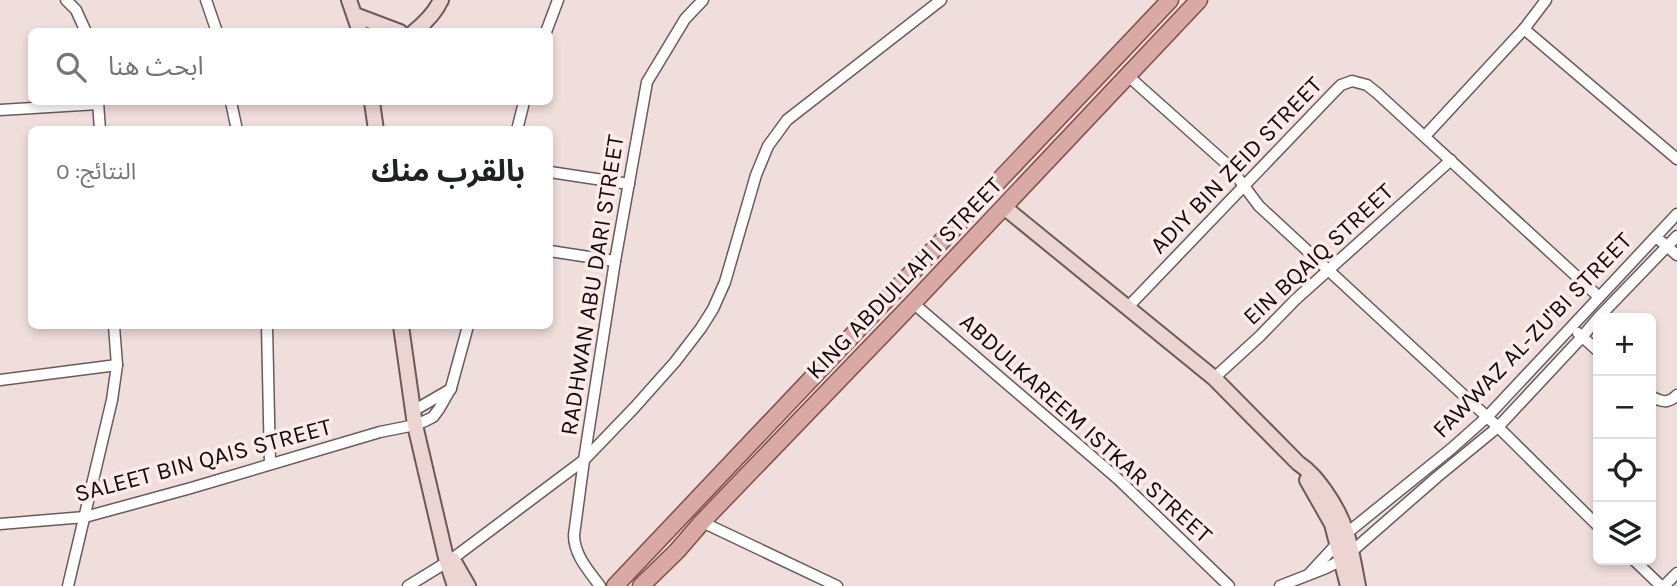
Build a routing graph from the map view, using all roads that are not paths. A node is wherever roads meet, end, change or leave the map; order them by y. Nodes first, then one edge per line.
1 (66, 0) edge
2 (206, 0) edge
3 (349, 0) edge
4 (441, 0) edge
5 (558, 0) edge
6 (703, 0) edge
7 (941, 0) edge
8 (1170, 0) edge
9 (1199, 0) edge
10 (1546, 0) edge
11 (355, 15) junction
12 (84, 28) edge
13 (216, 28) edge
14 (359, 28) edge
15 (389, 28) edge
16 (418, 28) edge
17 (548, 28) edge
18 (1524, 29) junction
19 (1127, 75) junction
20 (70, 105) edge
21 (98, 105) edge
22 (233, 105) edge
23 (372, 105) edge
24 (523, 105) edge
25 (0, 110) edge
26 (100, 126) edge
27 (236, 126) edge
28 (375, 126) edge
29 (518, 126) edge
30 (1425, 136) junction
31 (1677, 159) edge
32 (1451, 160) junction
33 (553, 172) edge
34 (629, 184) junction
35 (1243, 186) junction
36 (1004, 207) junction
37 (1677, 214) edge
38 (1668, 225) junction
39 (1677, 235) edge
40 (1656, 237) junction
41 (1667, 247) junction
42 (553, 251) edge
43 (1677, 256) edge
44 (615, 261) junction
45 (1329, 270) junction
46 (1599, 297) junction
47 (913, 303) junction
48 (1127, 308) junction
49 (1573, 327) junction
50 (114, 329) edge
51 (267, 329) edge
52 (401, 329) edge
53 (467, 329) edge
54 (1582, 337) junction
55 (1593, 347) edge
56 (117, 365) junction
57 (1214, 378) junction
58 (0, 380) edge
59 (451, 388) junction
60 (1677, 395) edge
61 (1656, 399) edge
62 (1487, 417) junction
63 (414, 418) junction
64 (1498, 427) junction
65 (584, 460) junction
66 (270, 464) junction
67 (85, 517) junction
68 (1593, 521) edge
69 (702, 522) junction
70 (0, 524) edge
71 (1343, 538) junction
72 (1347, 556) junction
73 (448, 557) junction
74 (1640, 565) edge
75 (1310, 573) junction
76 (1677, 573) edge
77 (68, 586) edge
78 (408, 586) edge
79 (455, 586) edge
80 (468, 586) edge
81 (600, 586) edge
82 (615, 586) edge
83 (641, 586) edge
84 (837, 586) edge
85 (1230, 586) edge
86 (1280, 586) edge
87 (1348, 586) edge
88 (1358, 586) edge
89 (1663, 586) edge

1 - 12 street
2 - 13 street
3 - 11 street
4 - 16 street
5 - 17 street
6 - 34 street, RADHWAN ABU DARI STREET
7 - 65 street
8 - 82 main road, KING ABDULLAH I STREET
9 - 19 main road, KING ABDULLAH I STREET
10 - 18 street
11 - 14 street
11 - 15 street
18 - 30 street
18 - 31 street
19 - 35 street
19 - 36 main road, KING ABDULLAH I STREET
20 - 25 street
21 - 26 street
22 - 27 street
23 - 28 street
24 - 29 street
30 - 32 street, ADIY BIN ZEID STREET
30 - 35 street, ADIY BIN ZEID STREET
32 - 45 street, EIN BQAIQ STREET
32 - 46 street, ADIY BIN ZEID STREET
33 - 34 street
34 - 44 street, RADHWAN ABU DARI STREET
35 - 45 street
35 - 48 street, ADIY BIN ZEID STREET
36 - 47 main road, KING ABDULLAH I STREET
36 - 48 street
37 - 38 street, FAWWAZ AL-ZU'BI STREET
38 - 39 street
38 - 40 street, FAWWAZ AL-ZU'BI STREET
39 - 41 street, FAWWAZ AL-ZU'BI STREET
40 - 41 street
40 - 46 street, FAWWAZ AL-ZU'BI STREET
41 - 43 street
41 - 54 street, FAWWAZ AL-ZU'BI STREET
42 - 44 street
44 - 65 street, RADHWAN ABU DARI STREET
45 - 57 street, EIN BQAIQ STREET
45 - 62 street
46 - 49 street, FAWWAZ AL-ZU'BI STREET
47 - 69 main road, KING ABDULLAH I STREET
47 - 85 street, ABDULKAREEM ISTKAR STREET
48 - 57 street
49 - 54 street
49 - 62 street, FAWWAZ AL-ZU'BI STREET
50 - 56 street
51 - 66 street
52 - 63 street
53 - 59 street
54 - 55 street
54 - 64 street, FAWWAZ AL-ZU'BI STREET
56 - 58 street
56 - 67 street
57 - 71 street
59 - 63 street
59 - 63 street
60 - 61 street
62 - 64 street
62 - 71 street, FAWWAZ AL-ZU'BI STREET
63 - 66 street, SALEET BIN QAIS STREET
63 - 73 street
64 - 68 street
64 - 72 street, FAWWAZ AL-ZU'BI STREET
65 - 73 street
65 - 81 street, RADHWAN ABU DARI STREET
66 - 67 street, SALEET BIN QAIS STREET
67 - 70 street, SALEET BIN QAIS STREET
67 - 77 street
69 - 83 main road, KING ABDULLAH I STREET
69 - 84 street
71 - 72 street
71 - 75 street, FAWWAZ AL-ZU'BI STREET
72 - 75 street, FAWWAZ AL-ZU'BI STREET
72 - 87 street
72 - 88 street
73 - 78 street
73 - 79 street
73 - 80 street
74 - 89 street
75 - 86 street, FAWWAZ AL-ZU'BI STREET
76 - 89 street

